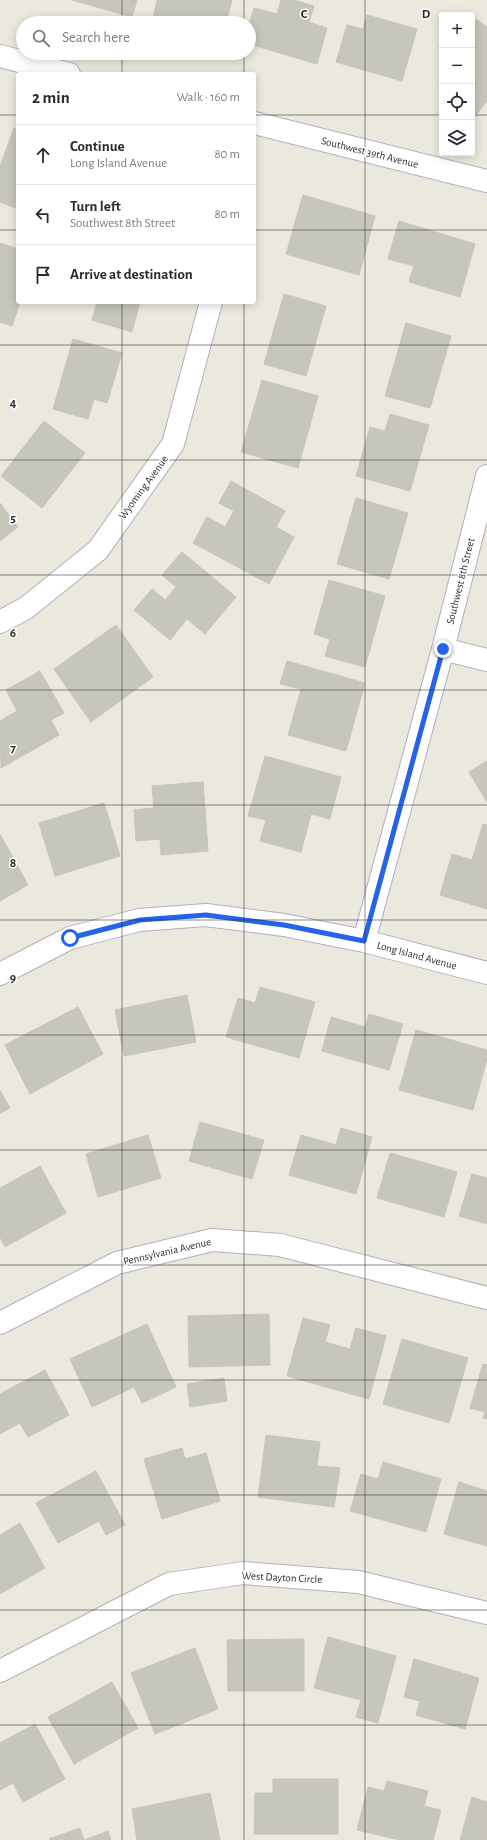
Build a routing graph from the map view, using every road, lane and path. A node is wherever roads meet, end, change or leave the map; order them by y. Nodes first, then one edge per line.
1 (0, 56) edge
2 (62, 72) edge
3 (256, 128) edge
4 (487, 181) edge
5 (210, 304) edge
6 (487, 476) edge
7 (0, 622) edge
8 (443, 649) junction
9 (487, 660) edge
10 (364, 941) junction
11 (0, 974) edge
12 (487, 974) edge
13 (487, 1298) edge
14 (0, 1323) edge
15 (487, 1613) edge
16 (0, 1671) edge

1 - 2 street
3 - 4 street, Southwest 39th Avenue
5 - 7 street, Wyoming Avenue
6 - 8 street, Southwest 8th Street
8 - 9 street
8 - 10 street, Southwest 8th Street
10 - 11 street, Long Island Avenue
10 - 12 street, Long Island Avenue
13 - 14 street, Pennsylvania Avenue
15 - 16 street, West Dayton Circle

